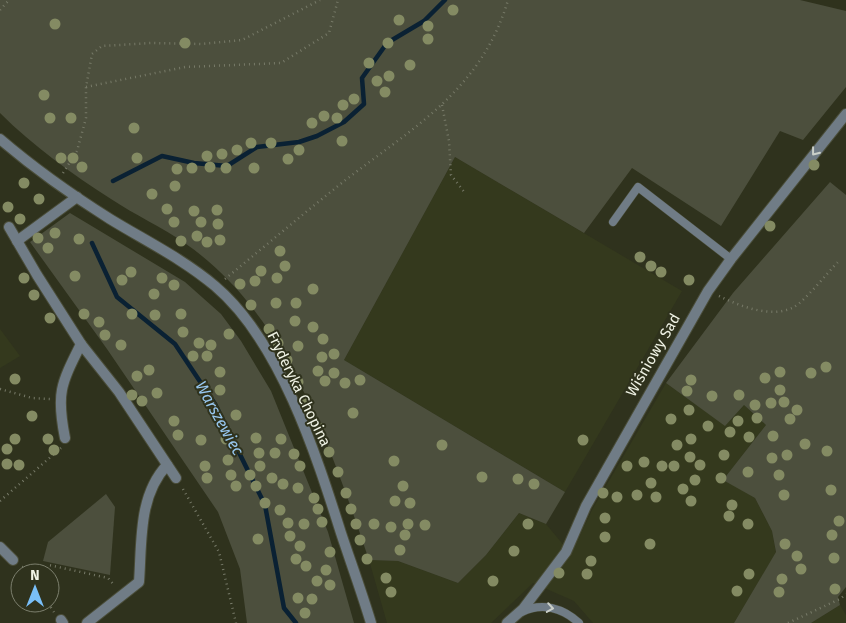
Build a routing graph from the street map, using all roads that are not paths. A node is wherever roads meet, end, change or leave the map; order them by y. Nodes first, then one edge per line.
1 (846, 114) edge
2 (0, 139) edge
3 (77, 197) junction
4 (613, 222) dead end
5 (9, 227) dead end
6 (17, 241) junction
7 (731, 259) junction
8 (81, 344) junction
9 (65, 438) road end
10 (167, 465) junction
11 (176, 478) road end
12 (0, 547) edge
13 (13, 560) road end
14 (518, 614) junction
15 (87, 623) edge
16 (371, 623) edge
17 (506, 623) edge
18 (579, 623) edge

1 -> 7 street, Wiśniowy Sad
2 - 3 street, Fryderyka Chopina
3 - 6 street
3 - 16 street, Fryderyka Chopina
4 - 7 lane
5 - 6 street
6 - 8 street
7 - 14 street, Wiśniowy Sad
8 - 9 street
8 - 10 street
10 - 11 street
10 - 15 street
12 - 13 street
14 - 17 street, Wiśniowy Sad
14 -> 18 lane

